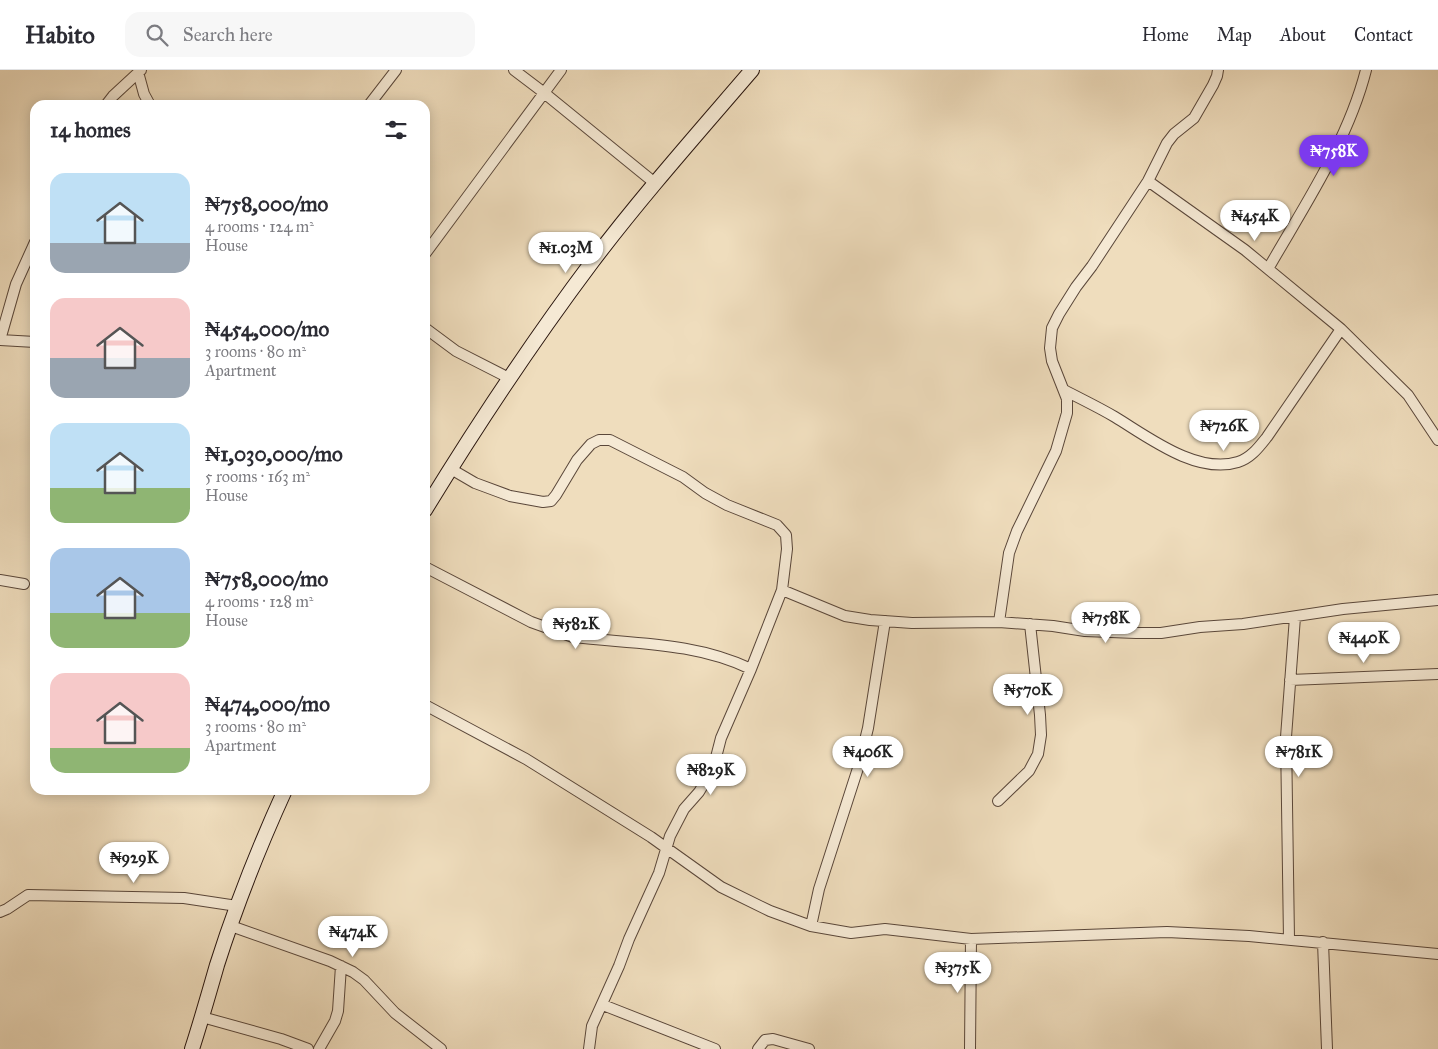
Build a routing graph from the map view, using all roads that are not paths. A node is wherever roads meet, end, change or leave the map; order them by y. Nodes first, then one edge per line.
1 (396, 70) edge
2 (514, 70) edge
3 (561, 70) edge
4 (752, 70) edge
5 (1218, 70) edge
6 (1366, 70) edge
7 (140, 71) edge
8 (543, 92) junction
9 (110, 100) edge
10 (147, 100) edge
11 (373, 100) edge
12 (1148, 181) junction
13 (656, 184) junction
14 (430, 247) edge
15 (30, 253) edge
16 (1268, 269) junction
17 (1341, 329) junction
18 (430, 332) edge
19 (0, 340) edge
20 (30, 342) edge
21 (509, 378) junction
22 (1064, 390) junction
23 (1438, 440) edge
24 (451, 469) junction
25 (430, 493) edge
26 (430, 569) edge
27 (0, 580) edge
28 (24, 584) dead end
29 (782, 590) junction
30 (1438, 600) edge
31 (1295, 617) junction
32 (885, 621) junction
33 (999, 622) junction
34 (1030, 624) junction
35 (751, 670) junction
36 (1438, 674) edge
37 (1290, 680) junction
38 (430, 708) edge
39 (283, 795) edge
40 (998, 801) dead end
41 (667, 848) junction
42 (237, 906) junction
43 (0, 912) edge
44 (231, 926) junction
45 (811, 926) junction
46 (971, 939) junction
47 (1289, 939) junction
48 (1324, 942) junction
49 (1438, 954) edge
50 (341, 966) junction
51 (603, 1004) junction
52 (202, 1017) junction
53 (192, 1049) edge
54 (308, 1049) edge
55 (319, 1049) edge
56 (441, 1049) edge
57 (589, 1049) edge
58 (715, 1049) edge
59 (758, 1049) edge
60 (810, 1049) edge
61 (970, 1049) edge
62 (1327, 1049) edge

1 - 11 street
2 - 8 street
3 - 8 street
4 - 13 street
5 - 12 street
6 - 16 street
7 - 9 street
7 - 10 street
8 - 13 street
8 - 14 street
12 - 16 street
12 - 22 street
13 - 21 street
15 - 19 street
16 - 17 street
17 - 22 street
17 - 23 street
18 - 21 street
19 - 20 street
21 - 24 street
22 - 33 street
24 - 25 street
24 - 29 street
26 - 35 street
27 - 28 street
29 - 32 street
29 - 35 street
30 - 31 street
31 - 34 street
31 - 37 street
32 - 33 street
32 - 45 street
33 - 34 street
34 - 40 street
35 - 41 street
36 - 37 street
37 - 47 street
38 - 41 street
39 - 42 street
41 - 45 street
41 - 51 street
42 - 43 street
42 - 44 street
44 - 50 street
44 - 52 street
45 - 46 street
46 - 47 street
46 - 61 street
47 - 48 street
48 - 49 street
48 - 62 street
50 - 55 street
50 - 56 street
51 - 57 street
51 - 58 street
52 - 53 street
52 - 54 street
59 - 60 street

